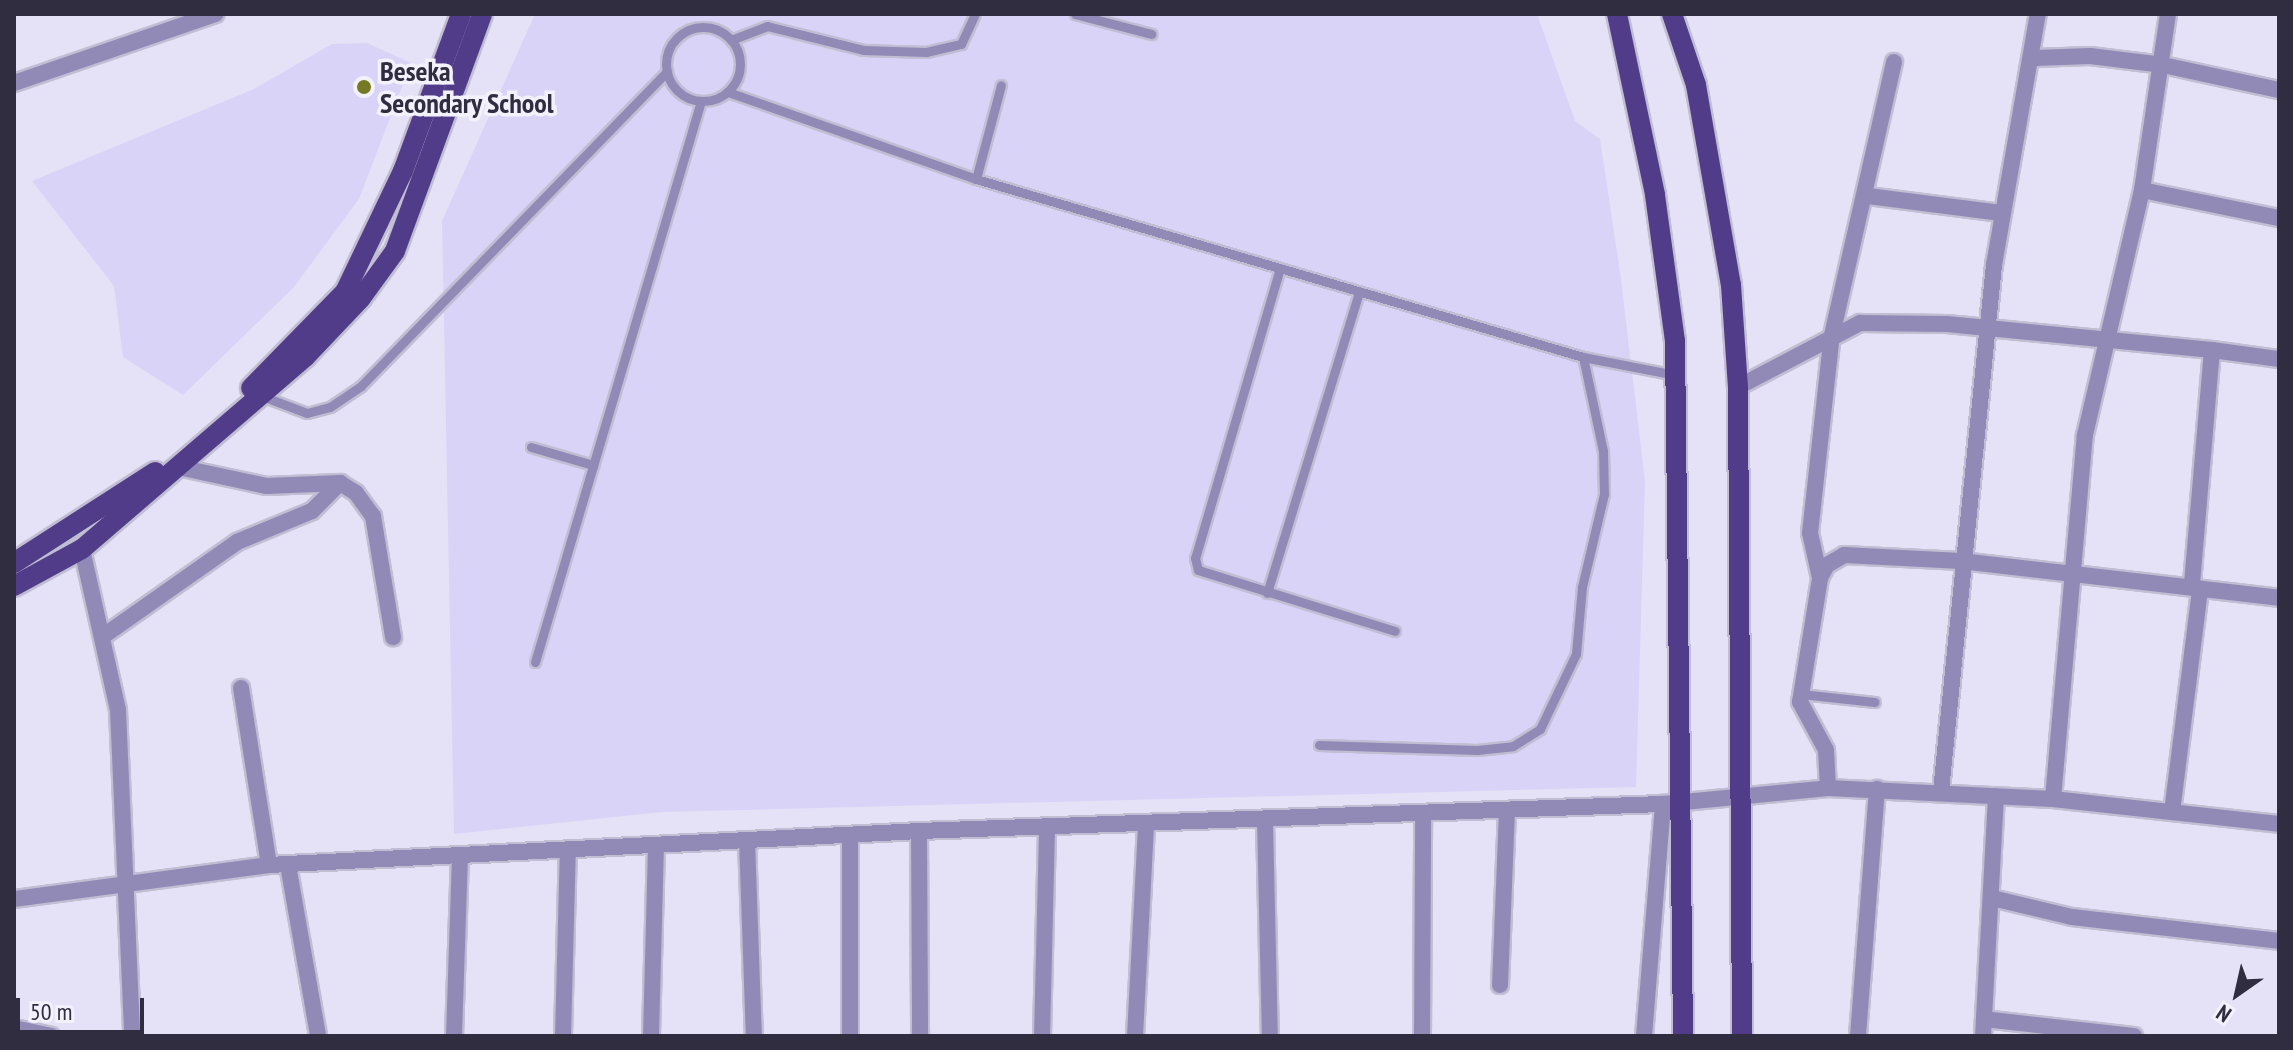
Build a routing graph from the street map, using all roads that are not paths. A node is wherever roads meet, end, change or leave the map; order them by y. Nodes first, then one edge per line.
1 (215, 14) edge
2 (461, 14) edge
3 (482, 14) edge
4 (975, 14) edge
5 (1617, 14) edge
6 (1672, 14) edge
7 (2038, 14) edge
8 (2168, 14) edge
9 (1080, 15) edge
10 (1151, 34) dead end
11 (731, 40) junction
12 (2035, 58) junction
13 (1894, 62) dead end
14 (2163, 65) junction
15 (667, 71) junction
16 (14, 83) edge
17 (1001, 85) dead end
18 (2279, 90) edge
19 (728, 92) junction
20 (701, 101) junction
21 (976, 179) junction
22 (2142, 190) junction
23 (1868, 196) junction
24 (2001, 213) junction
25 (2279, 218) edge
26 (1280, 268) junction
27 (1359, 292) junction
28 (1991, 330) junction
29 (1832, 335) junction
30 (2105, 336) junction
31 (2212, 350) junction
32 (1583, 357) junction
33 (2279, 359) edge
34 (1676, 375) junction
35 (1738, 387) junction
36 (261, 395) junction
37 (531, 447) dead end
38 (593, 465) junction
39 (178, 467) junction
40 (340, 483) junction
41 (82, 549) junction
42 (1961, 561) junction
43 (14, 563) edge
44 (2076, 577) junction
45 (1820, 578) junction
46 (14, 586) edge
47 (2196, 587) junction
48 (1267, 593) junction
49 (2279, 598) edge
50 (1395, 631) dead end
51 (102, 637) junction
52 (393, 637) dead end
53 (535, 662) dead end
54 (241, 688) dead end
55 (1801, 694) junction
56 (1875, 702) dead end
57 (1319, 745) dead end
58 (1828, 788) junction
59 (1877, 789) junction
60 (1941, 791) junction
61 (1996, 796) junction
62 (1737, 797) junction
63 (2053, 799) junction
64 (1672, 803) junction
65 (1507, 810) junction
66 (2172, 812) junction
67 (1423, 814) junction
68 (1265, 821) junction
69 (2279, 824) edge
70 (1146, 825) junction
71 (1047, 828) junction
72 (919, 831) junction
73 (850, 835) junction
74 (747, 840) junction
75 (656, 846) junction
76 (568, 850) junction
77 (460, 858) junction
78 (269, 865) junction
79 (288, 865) junction
80 (127, 884) junction
81 (1992, 898) junction
82 (14, 899) edge
83 (2279, 941) edge
84 (1500, 985) dead end
85 (14, 1028) edge
86 (1983, 1028) edge
87 (51, 1036) edge
88 (132, 1036) edge
89 (318, 1036) edge
90 (454, 1036) edge
91 (563, 1036) edge
92 (651, 1036) edge
93 (754, 1036) edge
94 (850, 1036) edge
95 (920, 1036) edge
96 (1042, 1036) edge
97 (1135, 1036) edge
98 (1270, 1036) edge
99 (1422, 1036) edge
100 (1644, 1036) edge
101 (1683, 1036) edge
102 (1742, 1036) edge
103 (1858, 1036) edge
104 (2134, 1036) edge

1 - 16 street
2 - 43 main road
3 - 36 main road
4 - 11 lane
5 - 34 main road
6 - 35 main road
7 - 12 street
8 - 14 street
9 - 10 lane
11 - 15 lane
11 - 19 lane
12 - 14 street
12 - 24 street
13 - 23 street
14 - 18 street
14 - 22 street
15 - 20 lane
15 - 36 lane
17 - 21 lane
19 - 20 lane
19 - 21 lane
20 - 38 lane
21 - 26 lane
22 - 25 street
22 - 30 street
23 - 24 street
23 - 29 street
24 - 28 street
26 - 27 lane
26 - 48 lane
27 - 32 lane
27 - 48 lane
28 - 29 street
28 - 30 street
28 - 42 street
29 - 35 street
29 - 45 street
30 - 31 street
30 - 44 street
31 - 33 street
31 - 47 street
32 - 34 lane
32 - 57 lane
34 - 64 main road
35 - 62 main road
36 - 39 main road
37 - 38 lane
38 - 53 lane
39 - 40 street
39 - 41 main road
40 - 51 street
40 - 52 street
41 - 46 main road
41 - 51 street
42 - 44 street
42 - 45 street
42 - 60 street
44 - 47 street
44 - 63 street
45 - 55 street
47 - 49 street
47 - 66 street
48 - 50 lane
51 - 80 street
54 - 78 street
55 - 56 lane
55 - 58 street
58 - 59 street
58 - 62 street
59 - 60 street
59 - 103 street
60 - 61 street
61 - 63 street
61 - 81 street
62 - 64 street
62 - 102 main road
63 - 66 street
64 - 65 street
64 - 100 street
64 - 101 main road
65 - 67 street
65 - 84 street
66 - 69 street
67 - 68 street
67 - 99 street
68 - 70 street
68 - 98 street
70 - 71 street
70 - 97 street
71 - 72 street
71 - 96 street
72 - 73 street
72 - 95 street
73 - 74 street
73 - 94 street
74 - 75 street
74 - 93 street
75 - 76 street
75 - 92 street
76 - 77 street
76 - 91 street
77 - 79 street
77 - 90 street
78 - 79 street
78 - 80 street
79 - 89 street
80 - 82 street
80 - 88 street
81 - 83 street
81 - 86 street
85 - 87 street
86 - 104 street

